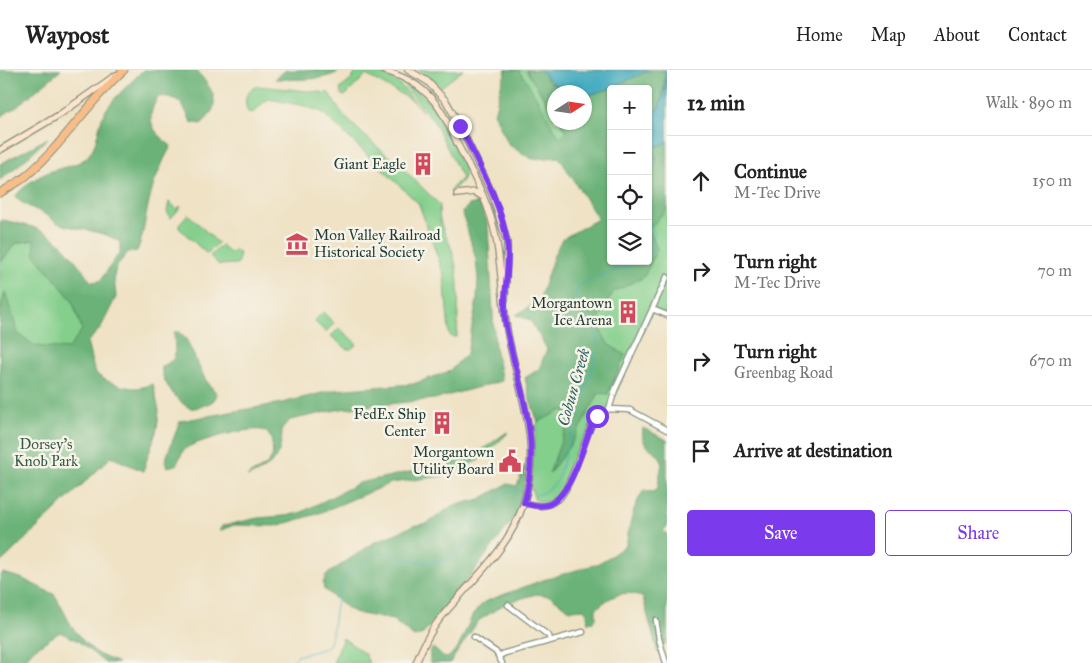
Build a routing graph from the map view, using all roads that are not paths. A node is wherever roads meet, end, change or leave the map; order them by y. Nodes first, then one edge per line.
1 (124, 70) edge
2 (383, 70) edge
3 (408, 70) edge
4 (86, 96) junction
5 (92, 103) junction
6 (0, 150) edge
7 (0, 194) edge
8 (457, 194) dead end
9 (485, 198) junction
10 (667, 277) edge
11 (652, 309) junction
12 (504, 314) junction
13 (667, 315) edge
14 (609, 409) junction
15 (667, 430) edge
16 (524, 503) junction
17 (508, 605) dead end
18 (656, 620) dead end
19 (583, 632) dead end
20 (474, 637) dead end
21 (550, 640) junction
22 (499, 656) junction
23 (416, 663) edge
24 (502, 663) edge
25 (666, 663) edge

1 - 4 main road
1 - 5 main road
2 - 9 main road
3 - 12 main road
4 - 5 main road
4 - 6 main road
5 - 7 main road
8 - 9 main road
9 - 12 main road
10 - 11 street
11 - 13 street
11 - 14 street
12 - 16 main road
14 - 15 street
14 - 16 street
16 - 23 main road
17 - 21 street
18 - 25 street
19 - 21 street
20 - 22 street
21 - 22 street
22 - 24 street

